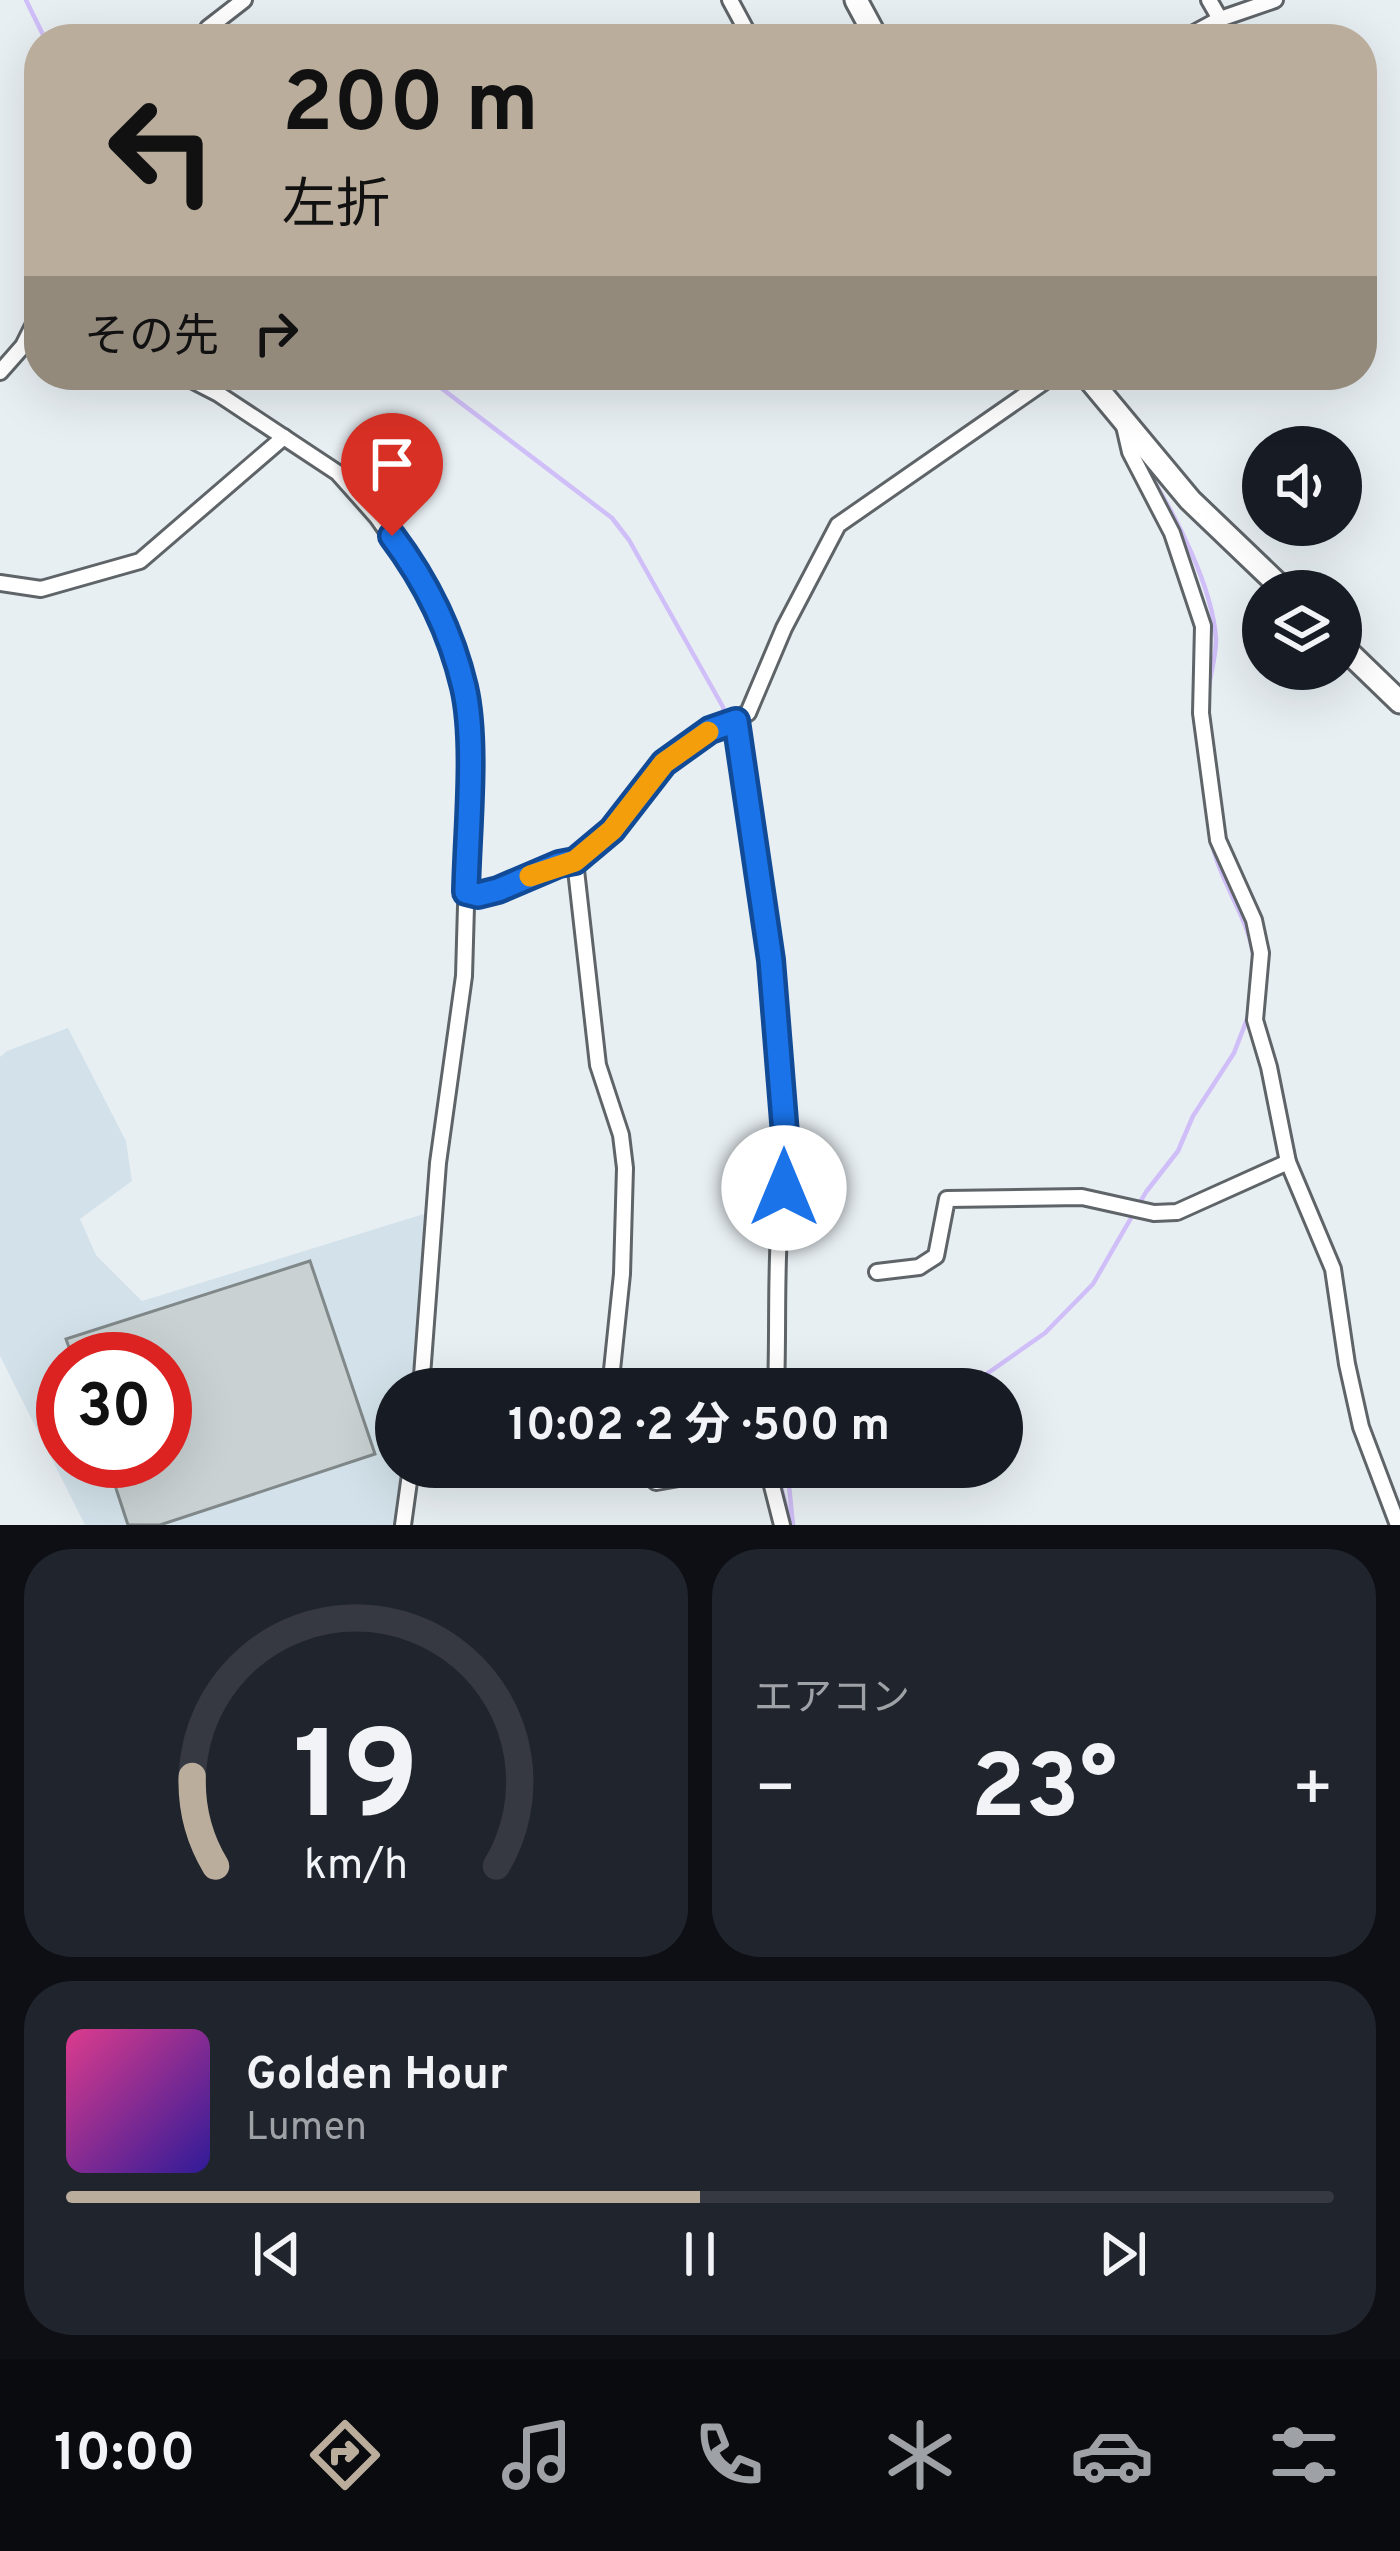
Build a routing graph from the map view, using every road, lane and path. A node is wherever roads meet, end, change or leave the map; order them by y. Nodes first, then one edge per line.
1 (244, 0) edge
2 (1209, 0) edge
3 (1275, 0) edge
4 (1220, 19) junction
5 (213, 24) edge
6 (1211, 24) edge
7 (24, 344) edge
8 (0, 372) edge
9 (207, 390) edge
10 (1032, 390) edge
11 (1098, 390) edge
12 (1123, 422) junction
13 (284, 436) junction
14 (1263, 570) edge
15 (0, 583) edge
16 (1362, 665) edge
17 (1400, 702) edge
18 (736, 721) junction
19 (575, 861) junction
20 (466, 892) junction
21 (1288, 1162) junction
22 (877, 1272) dead end
23 (423, 1368) edge
24 (612, 1368) edge
25 (776, 1368) edge
26 (408, 1488) edge
27 (773, 1488) edge
28 (403, 1525) edge
29 (782, 1525) edge
30 (1398, 1525) edge

1 - 5 street
2 - 4 street
3 - 4 street
4 - 6 street
7 - 8 street
9 - 13 street
10 - 18 street
11 - 12 main road
12 - 14 main road
12 - 21 street
13 - 15 street
13 - 20 street
16 - 17 main road
18 - 19 street
18 - 25 street
19 - 20 street
19 - 24 street
20 - 23 street
21 - 22 street
21 - 30 street
26 - 28 street
27 - 29 street

